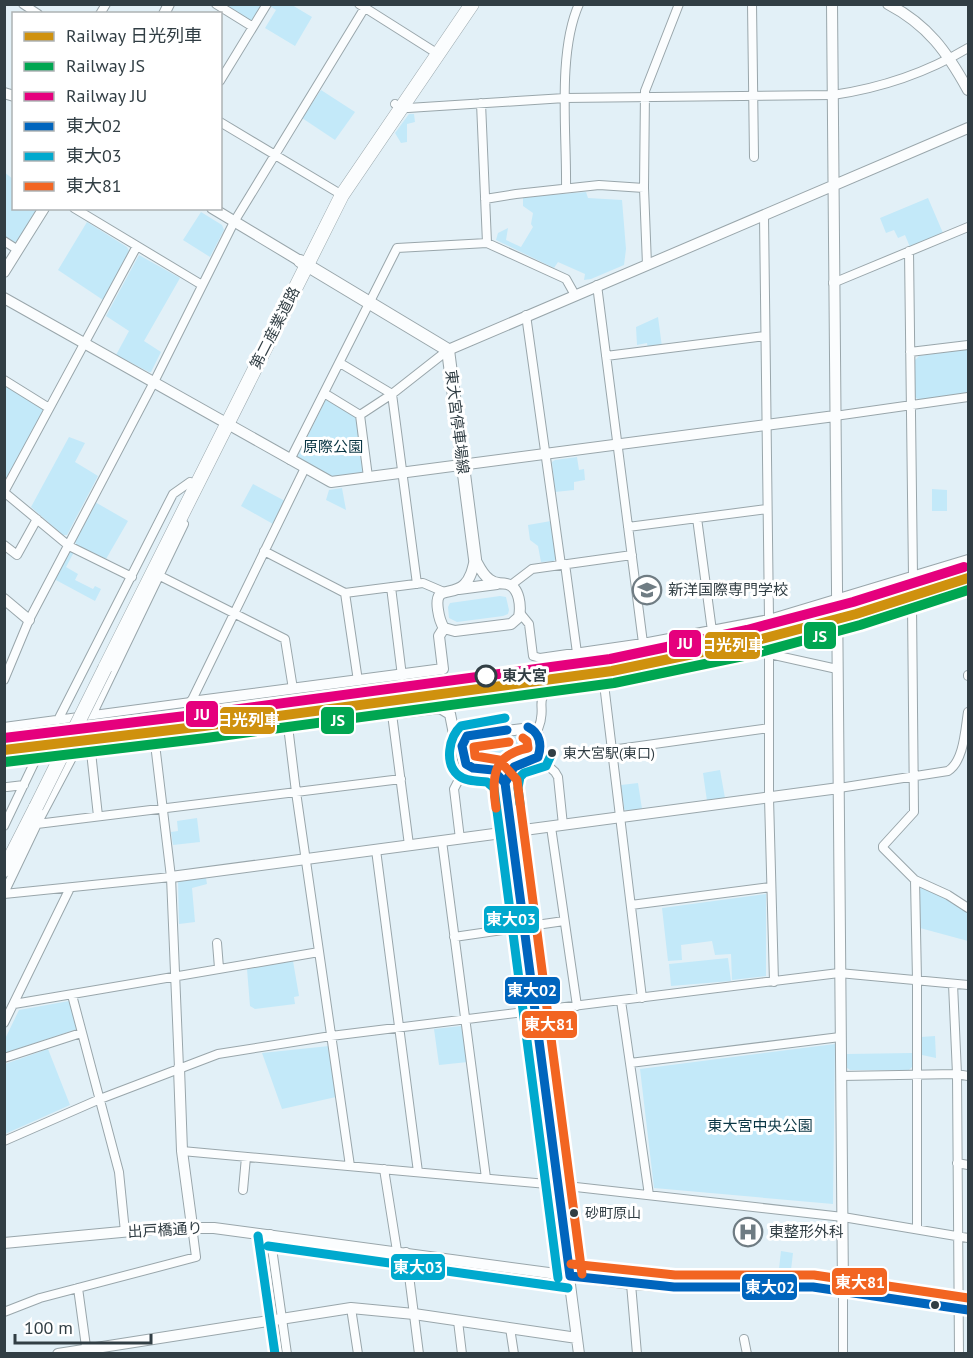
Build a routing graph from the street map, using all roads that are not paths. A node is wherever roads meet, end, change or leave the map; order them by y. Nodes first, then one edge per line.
1 (216, 4) edge
2 (267, 4) edge
3 (464, 4) edge
4 (472, 4) edge
5 (579, 4) edge
6 (679, 4) edge
7 (752, 4) edge
8 (832, 4) edge
9 (888, 4) edge
10 (364, 6) edge
11 (253, 27) junction
12 (969, 48) edge
13 (435, 52) junction
14 (951, 58) junction
15 (222, 78) edge
16 (969, 90) edge
17 (833, 95) junction
18 (753, 97) junction
19 (566, 98) junction
20 (644, 98) junction
21 (481, 103) junction
22 (397, 106) junction
23 (222, 123) edge
24 (969, 128) edge
25 (275, 155) junction
26 (754, 158) dead end
27 (833, 186) junction
28 (566, 188) junction
29 (644, 188) junction
30 (339, 193) junction
31 (485, 199) junction
32 (43, 210) edge
33 (77, 210) edge
34 (215, 210) edge
35 (764, 216) junction
36 (234, 222) junction
37 (969, 227) edge
38 (4, 241) edge
39 (487, 243) junction
40 (137, 246) junction
41 (18, 250) junction
42 (909, 251) junction
43 (303, 263) junction
44 (647, 265) junction
45 (4, 272) edge
46 (833, 283) junction
47 (202, 285) junction
48 (597, 285) junction
49 (575, 295) junction
50 (4, 298) edge
51 (370, 303) junction
52 (526, 315) junction
53 (765, 336) junction
54 (84, 343) junction
55 (969, 345) edge
56 (448, 350) junction
57 (910, 352) junction
58 (606, 356) junction
59 (340, 363) junction
60 (4, 380) edge
61 (154, 382) junction
62 (324, 393) junction
63 (392, 394) junction
64 (969, 397) edge
65 (911, 405) junction
66 (49, 408) junction
67 (360, 415) junction
68 (835, 416) junction
69 (223, 422) junction
70 (766, 424) junction
71 (618, 444) junction
72 (546, 454) junction
73 (290, 460) junction
74 (463, 465) junction
75 (305, 468) junction
76 (401, 473) junction
77 (368, 477) junction
78 (193, 484) junction
79 (4, 492) edge
80 (767, 509) junction
81 (697, 518) junction
82 (37, 519) junction
83 (628, 527) junction
84 (4, 545) edge
85 (69, 546) junction
86 (264, 551) junction
87 (632, 555) junction
88 (475, 559) junction
89 (969, 559) edge
90 (563, 565) junction
91 (160, 576) junction
92 (132, 577) junction
93 (913, 577) junction
94 (417, 584) junction
95 (497, 584) junction
96 (511, 585) junction
97 (391, 587) junction
98 (969, 588) edge
99 (458, 589) junction
100 (444, 592) junction
101 (345, 593) junction
102 (4, 599) edge
103 (836, 600) junction
104 (912, 605) junction
105 (520, 613) junction
106 (234, 614) junction
107 (769, 619) junction
108 (28, 620) junction
109 (444, 628) junction
110 (837, 630) junction
111 (712, 631) junction
112 (643, 643) junction
113 (577, 653) junction
114 (769, 653) junction
115 (837, 669) junction
116 (402, 675) junction
117 (5, 677) edge
118 (358, 681) junction
119 (604, 684) junction
120 (293, 689) junction
121 (191, 702) junction
122 (969, 712) edge
123 (392, 714) junction
124 (92, 716) junction
125 (58, 720) junction
126 (288, 726) junction
127 (4, 727) edge
128 (769, 728) junction
129 (537, 733) junction
130 (462, 741) junction
131 (155, 744) junction
132 (610, 750) junction
133 (91, 752) junction
134 (74, 754) junction
135 (538, 757) junction
136 (36, 759) junction
137 (4, 762) edge
138 (519, 762) junction
139 (466, 766) junction
140 (481, 768) junction
141 (915, 777) junction
142 (400, 779) junction
143 (505, 783) junction
144 (24, 785) junction
145 (7, 787) dead end
146 (838, 788) junction
147 (296, 792) junction
148 (769, 798) junction
149 (33, 805) junction
150 (163, 808) junction
151 (98, 816) junction
152 (619, 818) junction
153 (37, 824) junction
154 (563, 825) junction
155 (4, 826) edge
156 (550, 827) junction
157 (512, 832) junction
158 (460, 839) junction
159 (442, 841) junction
160 (409, 845) junction
161 (376, 850) junction
162 (4, 852) edge
163 (306, 858) junction
164 (4, 870) edge
165 (171, 877) junction
166 (915, 880) junction
167 (771, 887) junction
168 (70, 888) junction
169 (4, 894) edge
170 (631, 905) junction
171 (969, 908) edge
172 (564, 921) junction
173 (524, 926) junction
174 (454, 938) junction
175 (216, 943) dead end
176 (319, 952) junction
177 (219, 968) junction
178 (839, 973) junction
179 (175, 976) junction
180 (917, 980) junction
181 (774, 982) junction
182 (952, 984) junction
183 (969, 985) edge
184 (72, 995) junction
185 (642, 998) junction
186 (621, 1001) junction
187 (14, 1004) junction
188 (577, 1006) junction
189 (534, 1010) junction
190 (465, 1019) junction
191 (4, 1023) edge
192 (399, 1028) junction
193 (81, 1033) junction
194 (331, 1036) junction
195 (840, 1036) junction
196 (4, 1058) edge
197 (630, 1064) junction
198 (179, 1068) junction
199 (917, 1074) junction
200 (957, 1074) junction
201 (841, 1076) junction
202 (969, 1076) edge
203 (100, 1099) junction
204 (4, 1140) edge
205 (182, 1151) junction
206 (246, 1157) junction
207 (957, 1163) junction
208 (969, 1165) edge
209 (350, 1166) junction
210 (384, 1170) junction
211 (418, 1172) junction
212 (486, 1179) junction
213 (558, 1185) junction
214 (243, 1190) dead end
215 (649, 1195) junction
216 (843, 1217) junction
217 (192, 1226) junction
218 (917, 1229) junction
219 (125, 1232) junction
220 (270, 1234) junction
221 (958, 1236) junction
222 (969, 1238) edge
223 (4, 1242) edge
224 (402, 1252) junction
225 (570, 1276) junction
226 (631, 1284) junction
227 (78, 1288) junction
228 (843, 1291) junction
229 (351, 1308) junction
230 (964, 1309) edge
231 (4, 1312) edge
232 (414, 1314) junction
233 (282, 1320) junction
234 (458, 1321) junction
235 (510, 1328) junction
236 (577, 1338) junction
237 (744, 1339) dead end
238 (87, 1351) edge
239 (58, 1353) edge
240 (287, 1353) edge
241 (358, 1353) edge
242 (419, 1353) edge
243 (462, 1353) edge
244 (514, 1353) edge
245 (579, 1353) edge
246 (637, 1353) edge
247 (747, 1353) edge
248 (843, 1353) edge
249 (959, 1353) edge

1 - 11 street
2 - 11 street
3 - 13 main road, 第二産業道路
4 - 13 main road, 第二産業道路
5 - 19 street
6 - 20 street
7 - 18 street
8 - 17 street
9 - 14 street
10 - 13 street
10 - 25 street
11 - 15 street
12 - 14 street
13 - 22 main road, 第二産業道路
14 - 16 street
14 - 17 street
17 - 18 street
17 - 27 street
18 - 20 street
18 - 26 street
19 - 20 street
19 - 21 street
19 - 28 street
20 - 29 street
21 - 22 street
21 - 31 street
22 - 30 main road, 第二産業道路
23 - 25 street
24 - 27 street
25 - 30 street
25 - 36 street
27 - 35 street
27 - 46 street
28 - 29 street
28 - 31 street
29 - 44 street
30 - 43 main road, 第二産業道路
31 - 39 street
32 - 41 street
33 - 40 street
34 - 36 street
35 - 44 street
35 - 53 street
36 - 43 street
36 - 47 street
37 - 42 street
38 - 41 street
39 - 49 street
39 - 51 street
40 - 47 street
40 - 54 street
41 - 45 street
42 - 46 street
42 - 57 street
43 - 51 main road, 東大宮停車場線
43 - 69 main road, 第二産業道路
44 - 48 street
46 - 68 street
47 - 61 street
48 - 49 street
48 - 58 street
49 - 52 street
50 - 54 street
51 - 56 main road, 東大宮停車場線
51 - 59 street
52 - 56 street
52 - 72 street
53 - 58 street
53 - 70 street
54 - 61 street
54 - 66 street
55 - 57 street
56 - 63 street
56 - 74 main road, 東大宮停車場線
57 - 65 street
58 - 71 street
59 - 62 street
59 - 63 street
60 - 66 street
61 - 69 street
61 - 85 street
62 - 67 street
62 - 73 street
63 - 67 street
63 - 76 street
64 - 65 street
65 - 68 street
65 - 93 street
66 - 79 street
67 - 77 street
68 - 70 street
68 - 103 street
69 - 73 street
69 - 78 main road, 第二産業道路
70 - 71 street
70 - 80 street
71 - 72 street
71 - 83 street
72 - 74 street
72 - 90 street
73 - 75 street
74 - 76 street
74 - 88 main road, 東大宮停車場線
75 - 77 street
75 - 86 street
76 - 77 street
76 - 94 street
78 - 91 street
78 - 92 street
78 - 149 main road, 第二産業道路, bridge
79 - 82 street
80 - 81 street
80 - 107 street
81 - 83 street
81 - 111 street
82 - 84 street
82 - 85 street
83 - 87 street
85 - 92 street
85 - 108 street
86 - 101 street
86 - 106 street
87 - 90 street
87 - 112 street
88 - 95 street
88 - 99 street
89 - 93 street
90 - 96 street
90 - 113 street
91 - 106 street
91 - 124 street
92 - 125 street
93 - 103 street
94 - 97 street
94 - 100 street
95 - 96 street
95 - 99 street
96 - 105 street
97 - 101 street
97 - 116 street
98 - 104 street
99 - 100 street
100 - 109 street
101 - 118 street
102 - 108 street
103 - 107 street
103 - 110 street
104 - 110 street
104 - 141 street
105 - 109 street
105 - 113 street
106 - 120 street
106 - 121 street
107 - 111 street
108 - 117 street
109 - 116 street
110 - 115 street
111 - 112 street
112 - 113 street
114 - 115 street
114 - 119 street
114 - 128 street
115 - 146 street
116 - 118 street
118 - 120 street
119 - 129 street
119 - 132 street
120 - 121 street
121 - 124 street
122 - 141 street
123 - 126 street
123 - 130 street
123 - 142 street
124 - 125 street
125 - 127 street
126 - 131 street
126 - 147 street
128 - 132 street
128 - 148 street
129 - 130 street
129 - 135 street
130 - 139 street
131 - 133 street
131 - 150 street
132 - 152 street
133 - 134 street
133 - 151 street
134 - 136 street
134 - 153 street
135 - 138 street
135 - 154 street
136 - 137 street
136 - 144 street
138 - 140 street
138 - 143 street
139 - 140 street
139 - 158 street
140 - 143 street
141 - 146 street
141 - 166 street
142 - 147 street
142 - 160 street
143 - 157 street
144 - 145 street
144 - 155 street
146 - 148 street
146 - 178 street
147 - 150 street
147 - 163 street
148 - 152 street
148 - 167 street
149 - 162 main road
149 - 164 main road
150 - 151 street
150 - 165 street
151 - 153 street
152 - 154 street
152 - 170 street
153 - 169 street
154 - 156 street
156 - 157 street
156 - 172 street
157 - 158 street
157 - 173 street
158 - 159 street
159 - 160 street
159 - 174 street
160 - 161 street
161 - 163 street
161 - 192 street
163 - 165 street
163 - 176 street
165 - 168 street
165 - 179 street
166 - 171 street
166 - 180 street
167 - 170 street
167 - 181 street
168 - 169 street
168 - 187 street
170 - 185 street
172 - 173 street
172 - 188 street
173 - 174 street
173 - 189 street
174 - 190 street
175 - 177 street
176 - 177 street
176 - 194 street
177 - 179 street
178 - 180 street
178 - 181 street
178 - 195 street
179 - 184 street
179 - 198 street
180 - 182 street
180 - 199 street
181 - 185 street
182 - 183 street
182 - 200 street
184 - 187 street
184 - 193 street
185 - 186 street
186 - 188 street
186 - 197 street
187 - 191 street
188 - 189 street
189 - 190 street
189 - 213 street
190 - 192 street
190 - 212 street
192 - 194 street
192 - 211 street
193 - 196 street
193 - 203 street
194 - 198 street
194 - 209 street
195 - 197 street
195 - 201 street
197 - 215 street
198 - 203 street
198 - 205 street
199 - 200 street
199 - 201 street
199 - 218 street
200 - 202 street
200 - 207 street
201 - 216 street
203 - 204 street
203 - 219 street
205 - 206 street
205 - 217 street
206 - 209 street
206 - 214 street
207 - 208 street
207 - 221 street
209 - 210 street
210 - 211 street
210 - 224 street
211 - 212 street
212 - 213 street
213 - 215 street
213 - 225 street
215 - 216 street
216 - 218 street
216 - 228 street
217 - 219 street, 出戸橋通り
217 - 220 street, 出戸橋通り
217 - 227 street
218 - 221 street
219 - 223 street, 出戸橋通り
220 - 224 street, 出戸橋通り
220 - 233 street
221 - 222 street
221 - 230 street
224 - 225 street, 出戸橋通り
224 - 232 street
225 - 226 street, 出戸橋通り
225 - 236 street
226 - 228 street, 出戸橋通り
226 - 246 street
227 - 231 street
227 - 238 street
228 - 230 street, 出戸橋通り
228 - 248 street
229 - 232 street
229 - 233 street
229 - 241 street
230 - 249 street
232 - 234 street
232 - 242 street
233 - 238 street
233 - 240 street
234 - 235 street
234 - 243 street
235 - 236 street
235 - 244 street
236 - 245 street
237 - 247 street
238 - 239 street

